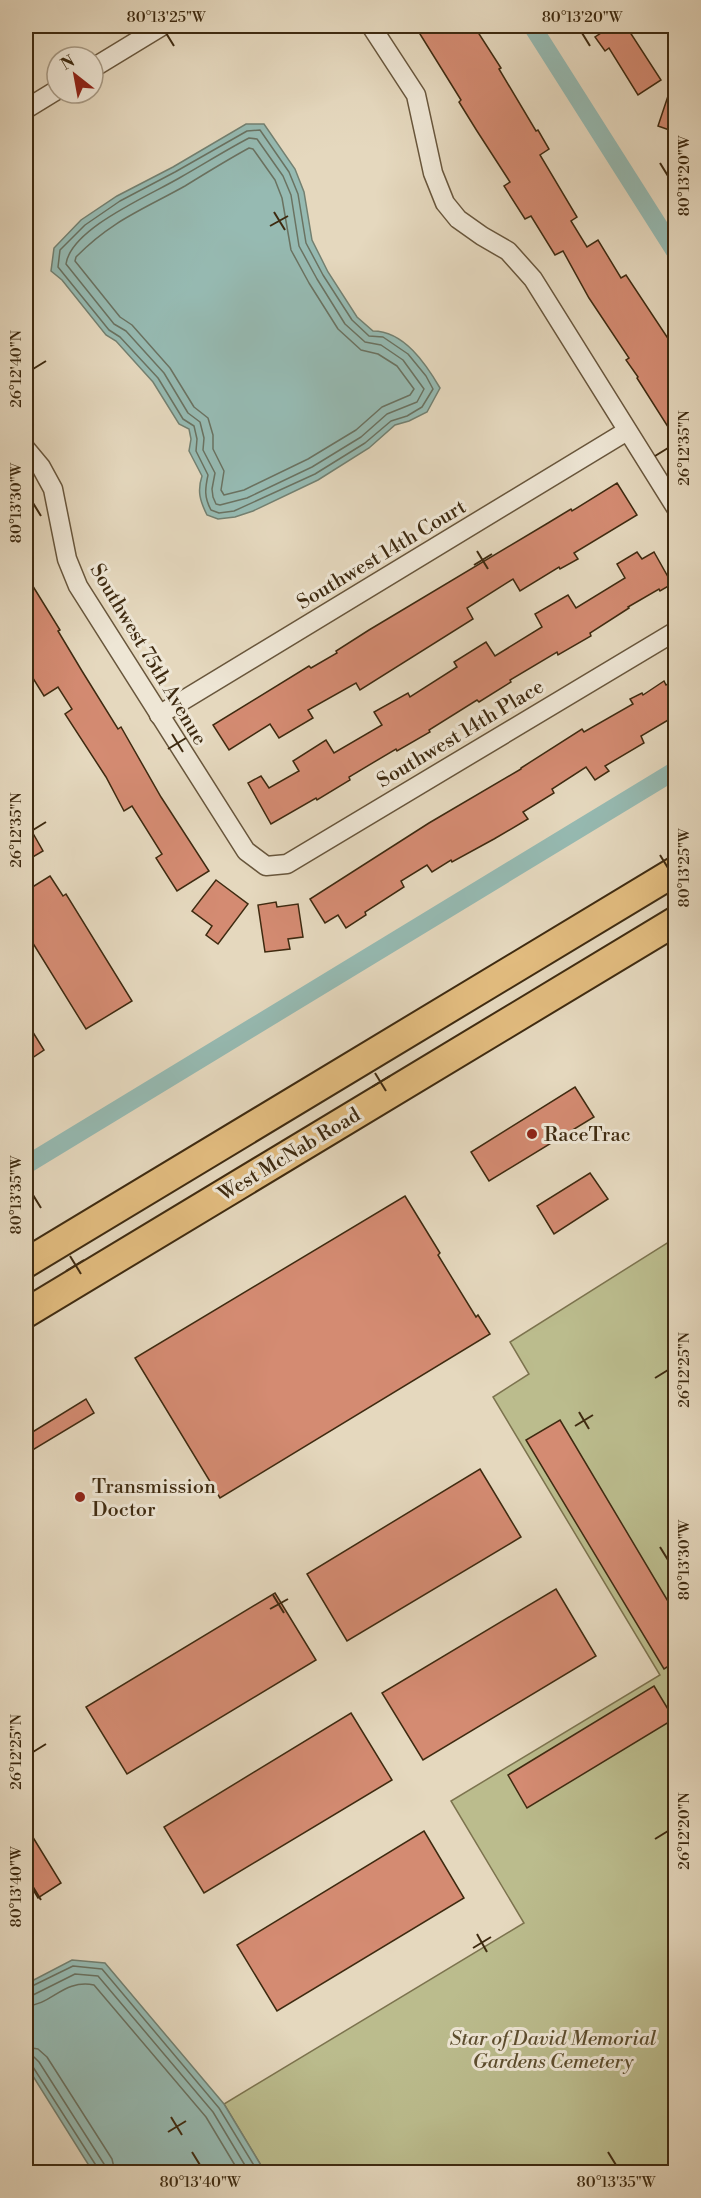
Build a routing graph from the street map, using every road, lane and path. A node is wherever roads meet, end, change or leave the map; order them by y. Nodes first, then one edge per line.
1 (162, 26) edge
2 (371, 26) edge
3 (105, 61) edge
4 (45, 97) edge
5 (26, 109) edge
6 (627, 431) junction
7 (26, 449) edge
8 (675, 508) edge
9 (675, 631) edge
10 (159, 714) junction
11 (266, 866) joint
12 (675, 871) edge
13 (675, 921) edge
14 (26, 1263) edge
15 (26, 1313) edge

1 - 3 street
2 - 6 street
4 - 5 street
6 - 8 street
6 - 10 street, Southwest 14th Court
7 - 10 street, Southwest 75th Avenue
9 - 11 street, Southwest 14th Place
10 - 11 street, Southwest 75th Avenue
12 - 14 main road
13 - 15 main road, West McNab Road

